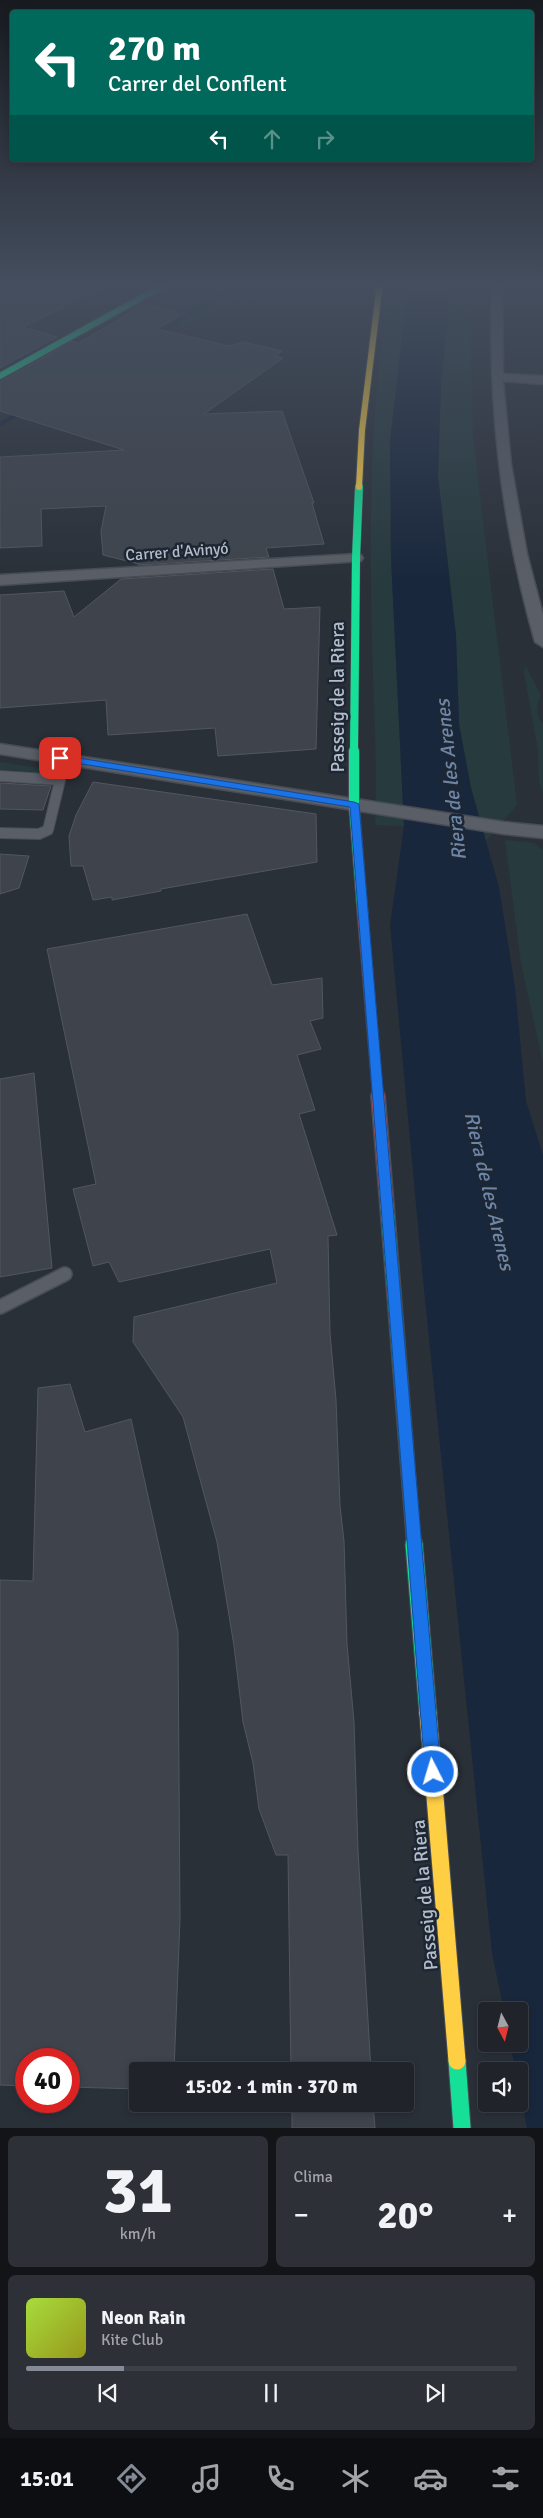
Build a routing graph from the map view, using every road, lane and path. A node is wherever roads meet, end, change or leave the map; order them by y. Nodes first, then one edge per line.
1 (367, 382) edge
2 (502, 382) edge
3 (503, 382) edge
4 (517, 456) dead end
5 (356, 558) junction
6 (0, 580) edge
7 (543, 642) edge
8 (0, 749) edge
9 (0, 776) edge
10 (354, 804) junction
11 (543, 832) edge
12 (0, 833) edge
13 (65, 1274) dead end
14 (0, 1307) edge
15 (462, 2128) edge

1 - 5 street, Passeig de la Riera
2 - 7 street
3 - 4 street
5 - 6 street, Carrer d'Avinyó
5 - 10 street, Passeig de la Riera
8 - 10 street
9 - 12 lane
10 - 11 street
10 - 15 street, Passeig de la Riera
13 - 14 lane

